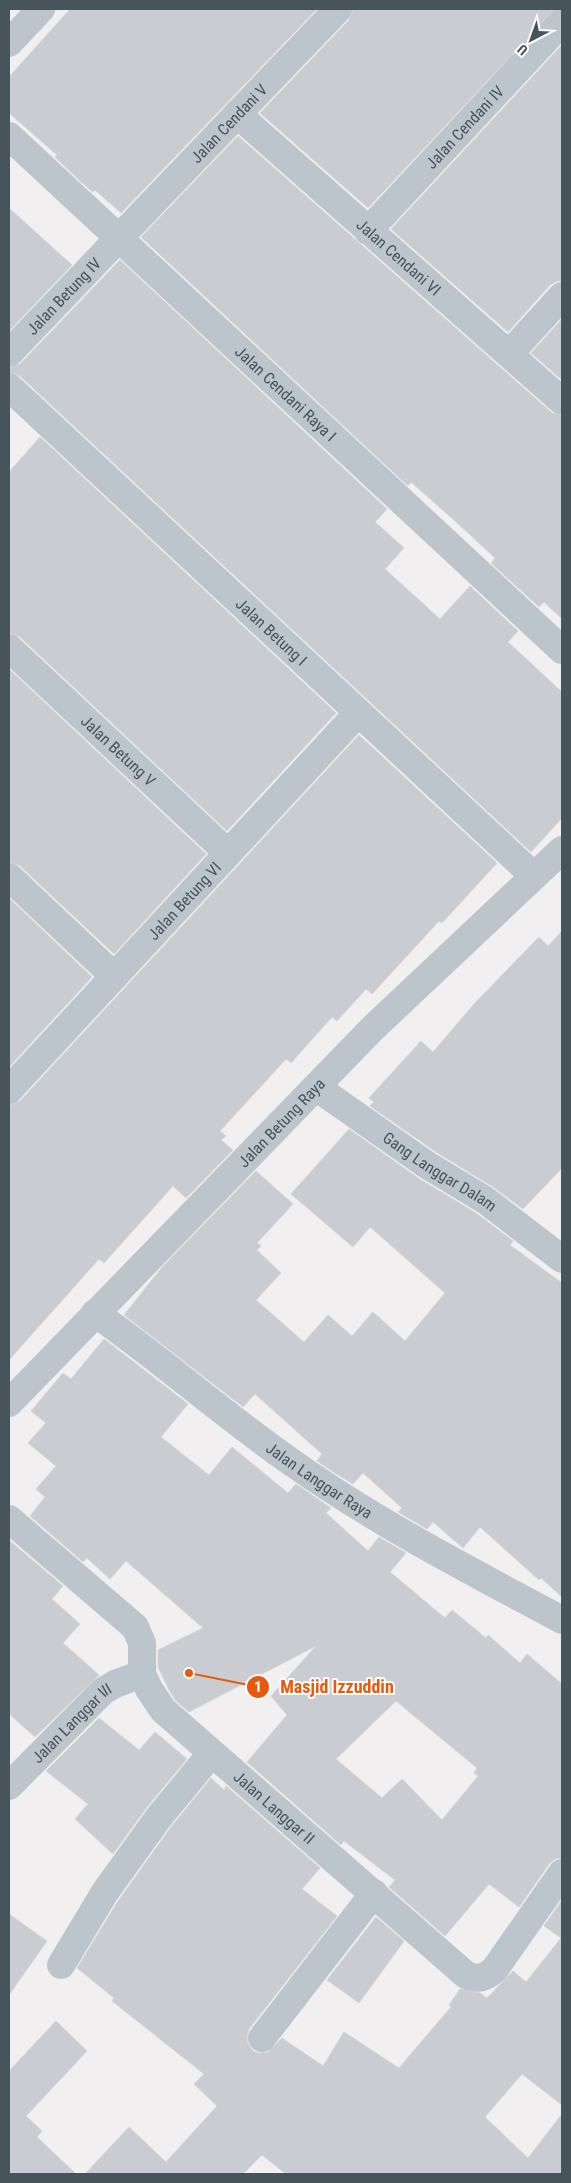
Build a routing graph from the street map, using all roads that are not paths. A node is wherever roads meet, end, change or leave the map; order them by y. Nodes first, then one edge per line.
1 (41, 9) edge
2 (338, 9) edge
3 (562, 22) edge
4 (9, 43) edge
5 (237, 114) junction
6 (9, 136) edge
7 (368, 232) junction
8 (118, 237) junction
9 (562, 296) edge
10 (9, 353) edge
11 (510, 353) junction
12 (9, 387) edge
13 (562, 401) edge
14 (9, 648) edge
15 (562, 650) edge
16 (358, 713) junction
17 (562, 850) edge
18 (228, 853) junction
19 (534, 876) junction
20 (9, 877) edge
21 (114, 976) junction
22 (316, 1086) junction
23 (9, 1090) edge
24 (562, 1259) edge
25 (95, 1314) junction
26 (12, 1393) edge
27 (9, 1519) edge
28 (562, 1620) edge
29 (142, 1674) junction
30 (211, 1754) junction
31 (9, 1786) edge
32 (562, 1873) edge
33 (374, 1893) junction
34 (61, 1965) dead end
35 (262, 2038) dead end

1 - 4 street
2 - 5 street, Jalan Cendani V
3 - 7 street, Jalan Cendani IV
5 - 7 street, Jalan Cendani VI
5 - 8 street, Jalan Cendani V
6 - 8 street, Jalan Cendani Raya I
7 - 11 street, Jalan Cendani VI
8 - 10 street, Jalan Betung IV
8 - 15 street, Jalan Cendani Raya I
9 - 11 street
11 - 13 street, Jalan Cendani VI
12 - 16 street, Jalan Betung I
14 - 18 street, Jalan Betung V
16 - 18 street, Jalan Betung VI
16 - 19 street, Jalan Betung I
17 - 19 street, Jalan Betung Raya
18 - 21 street, Jalan Betung VI
19 - 22 street, Jalan Betung Raya
20 - 21 street
21 - 23 street, Jalan Betung VI
22 - 24 street, Gang Langgar Dalam
22 - 25 street, Jalan Betung Raya
25 - 26 street, Jalan Betung Raya
25 - 28 street, Jalan Langgar Raya
27 - 29 street, Jalan Langgar II
29 - 30 street, Jalan Langgar II
29 - 31 street, Jalan Langgar III
30 - 33 street, Jalan Langgar II
30 - 34 street
32 - 33 street, Jalan Langgar II
33 - 35 street

